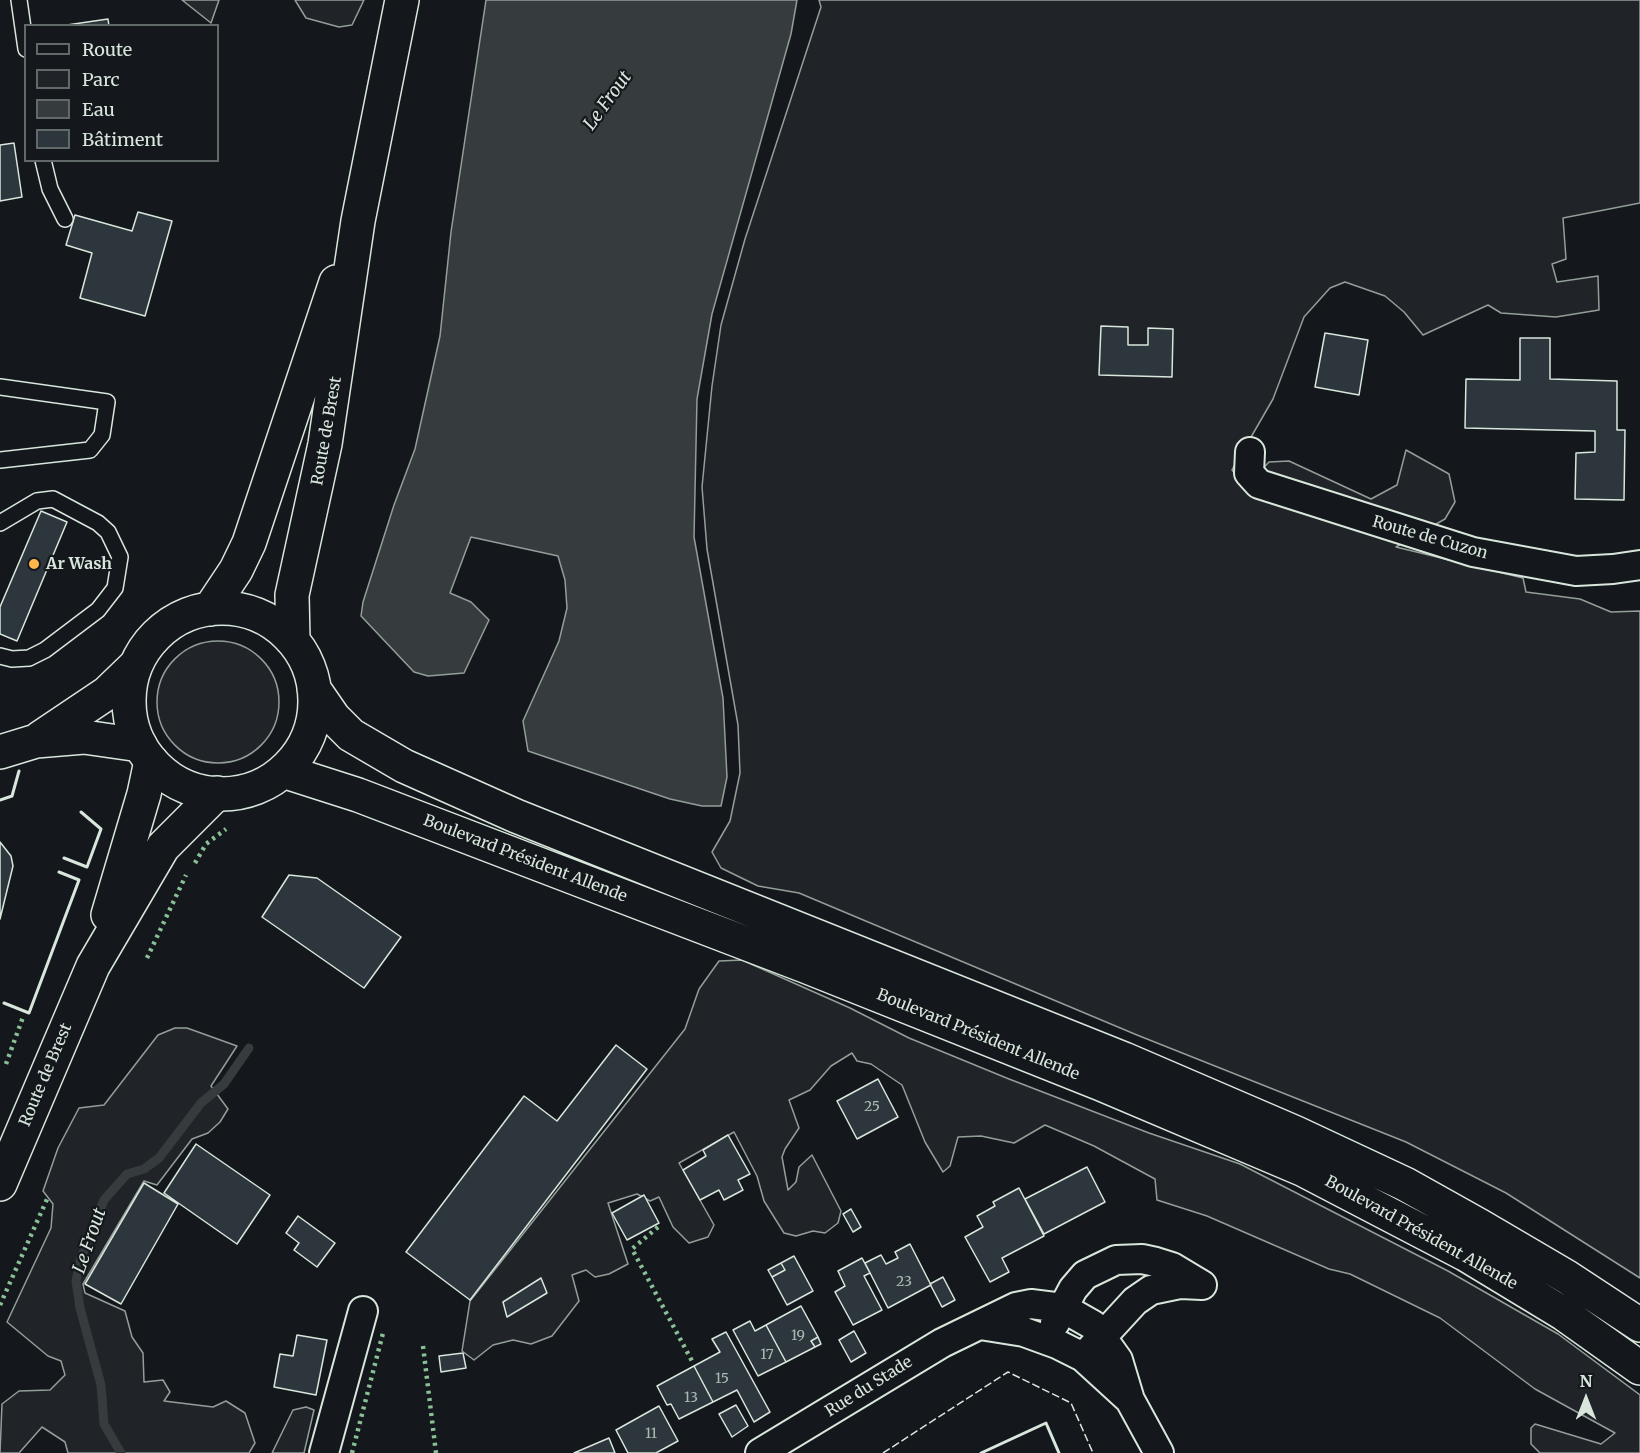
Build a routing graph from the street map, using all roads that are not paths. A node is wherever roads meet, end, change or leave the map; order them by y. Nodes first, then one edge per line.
1 (19, 0) edge
2 (402, 0) edge
3 (24, 35) edge
4 (43, 162) edge
5 (65, 219) dead end
6 (358, 221) junction
7 (0, 387) edge
8 (1250, 452) dead end
9 (0, 460) edge
10 (0, 523) edge
11 (1640, 565) edge
12 (210, 609) junction
13 (293, 640) junction
14 (0, 656) edge
15 (135, 666) junction
16 (314, 688) junction
17 (36, 741) junction
18 (0, 752) edge
19 (146, 753) junction
20 (283, 771) junction
21 (217, 793) junction
22 (93, 966) junction
23 (0, 1184) edge
24 (1063, 1308) junction
25 (363, 1311) dead end
26 (980, 1325) junction
27 (1640, 1325) edge
28 (1103, 1337) junction
29 (1046, 1339) junction
30 (1083, 1357) junction
31 (1640, 1368) edge
32 (1130, 1400) junction
33 (324, 1453) edge
34 (760, 1453) edge
35 (1159, 1453) edge

1 - 3 lane
2 - 6 main road, Route de Brest
4 - 5 lane
6 - 12 main road, Route de Brest
6 - 13 main road, Route de Brest
7 - 9 lane
8 - 11 street, Route de Cuzon
10 - 14 lane
12 - 13 main road
12 - 15 main road
13 - 16 main road
15 - 17 main road
15 - 19 main road
16 - 20 main road
16 - 27 main road, Boulevard Président Allende
17 - 18 main road
17 - 19 main road
19 - 21 main road
19 - 22 main road, Route de Brest
20 - 21 main road
20 - 31 main road, Boulevard Président Allende
21 - 22 main road, Route de Brest
22 - 23 main road, Route de Brest
24 - 26 street, Rue du Stade
24 - 28 street
24 - 28 street
24 - 29 street
25 - 33 street
26 - 29 street
26 - 34 street, Rue du Stade
28 - 30 street
28 - 32 street
29 - 30 street
30 - 32 street
32 - 35 street

